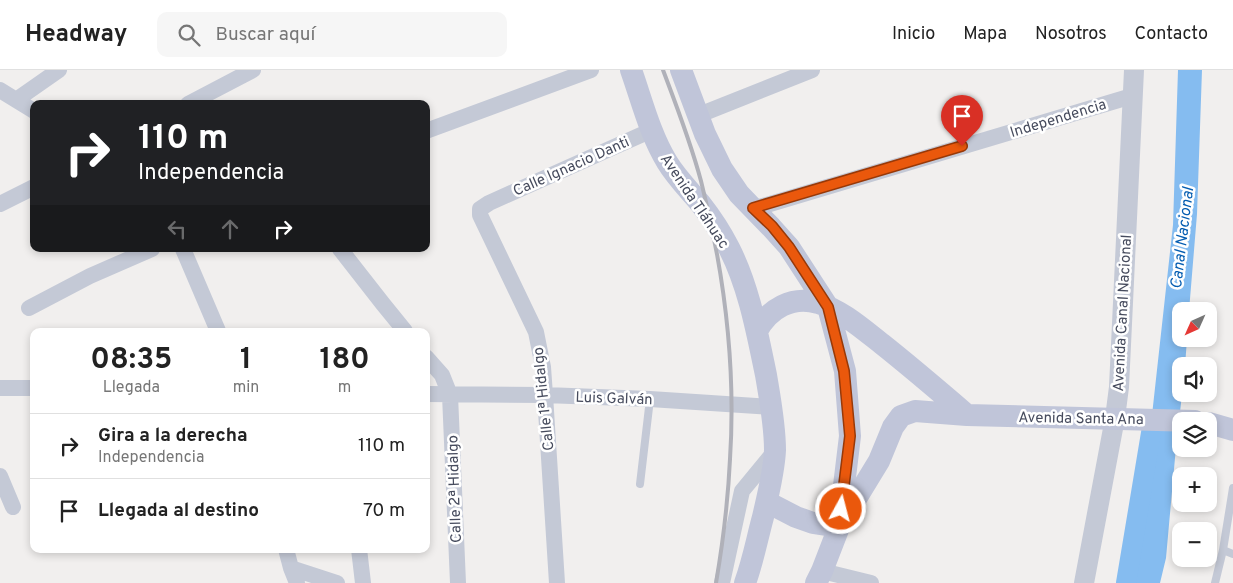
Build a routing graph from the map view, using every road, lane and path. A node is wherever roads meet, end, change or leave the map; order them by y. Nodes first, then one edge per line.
1 (59, 70) edge
2 (253, 70) edge
3 (591, 70) edge
4 (631, 70) edge
5 (681, 70) edge
6 (812, 70) edge
7 (1134, 70) edge
8 (0, 90) edge
9 (1132, 96) junction
10 (16, 100) junction
11 (196, 100) edge
12 (30, 109) edge
13 (699, 115) junction
14 (430, 130) edge
15 (652, 130) junction
16 (30, 189) edge
17 (489, 203) joint
18 (0, 204) edge
19 (753, 208) junction
20 (145, 252) edge
21 (184, 252) edge
22 (342, 252) edge
23 (828, 307) junction
24 (29, 308) dead end
25 (217, 328) edge
26 (402, 328) edge
27 (757, 331) junction
28 (430, 362) edge
29 (0, 388) edge
30 (30, 388) edge
31 (430, 394) edge
32 (450, 395) junction
33 (546, 395) junction
34 (650, 399) junction
35 (771, 407) junction
36 (967, 415) junction
37 (1123, 419) junction
38 (1172, 420) edge
39 (1217, 426) edge
40 (1232, 431) edge
41 (775, 451) junction
42 (0, 476) edge
43 (640, 484) dead end
44 (1233, 488) edge
45 (766, 502) junction
46 (13, 507) dead end
47 (838, 527) junction
48 (1223, 550) junction
49 (287, 553) edge
50 (359, 553) edge
51 (1233, 554) edge
52 (294, 576) edge
53 (752, 577) edge
54 (818, 580) edge
55 (337, 583) edge
56 (363, 583) edge
57 (458, 583) edge
58 (557, 583) edge
59 (722, 583) edge
60 (870, 583) edge
61 (1084, 583) edge
62 (1215, 583) edge

1 - 10 street
2 - 11 street
3 - 14 street
4 - 15 main road, Avenida Tláhuac
5 - 13 main road
6 - 13 street
7 - 9 street, Avenida Canal Nacional
8 - 10 street
9 - 19 street, Independencia
9 - 37 street, Avenida Canal Nacional
10 - 12 street
13 - 19 main road
15 - 17 street, Calle Ignacio Danti
15 - 27 main road, Avenida Tláhuac
16 - 18 street
17 - 33 street, Calle 1ª Hidalgo
19 - 23 main road
20 - 24 street
21 - 25 street
22 - 26 street
23 - 27 main road
23 - 36 main road
23 - 47 main road
27 - 35 main road, Avenida Tláhuac
28 - 32 street
29 - 30 street
31 - 32 street, Luis Galván
32 - 33 street, Luis Galván
32 - 57 street, Calle 2ª Hidalgo
33 - 34 street, Luis Galván
33 - 58 street, Calle 1ª Hidalgo
34 - 35 street, Luis Galván
34 - 43 lane
35 - 41 main road, Avenida Tláhuac
36 - 37 main road, Avenida Santa Ana
36 - 47 main road, Avenida Santa Ana
37 - 38 main road, Avenida Santa Ana
37 - 61 street, Avenida Canal Nacional
39 - 40 main road
41 - 45 main road, Avenida Tláhuac
41 - 59 street
42 - 46 street
44 - 48 lane
45 - 47 main road
45 - 53 main road, Avenida Tláhuac
47 - 54 main road
48 - 51 lane
48 - 62 lane
49 - 52 street
50 - 56 street
52 - 55 street
54 - 60 street

